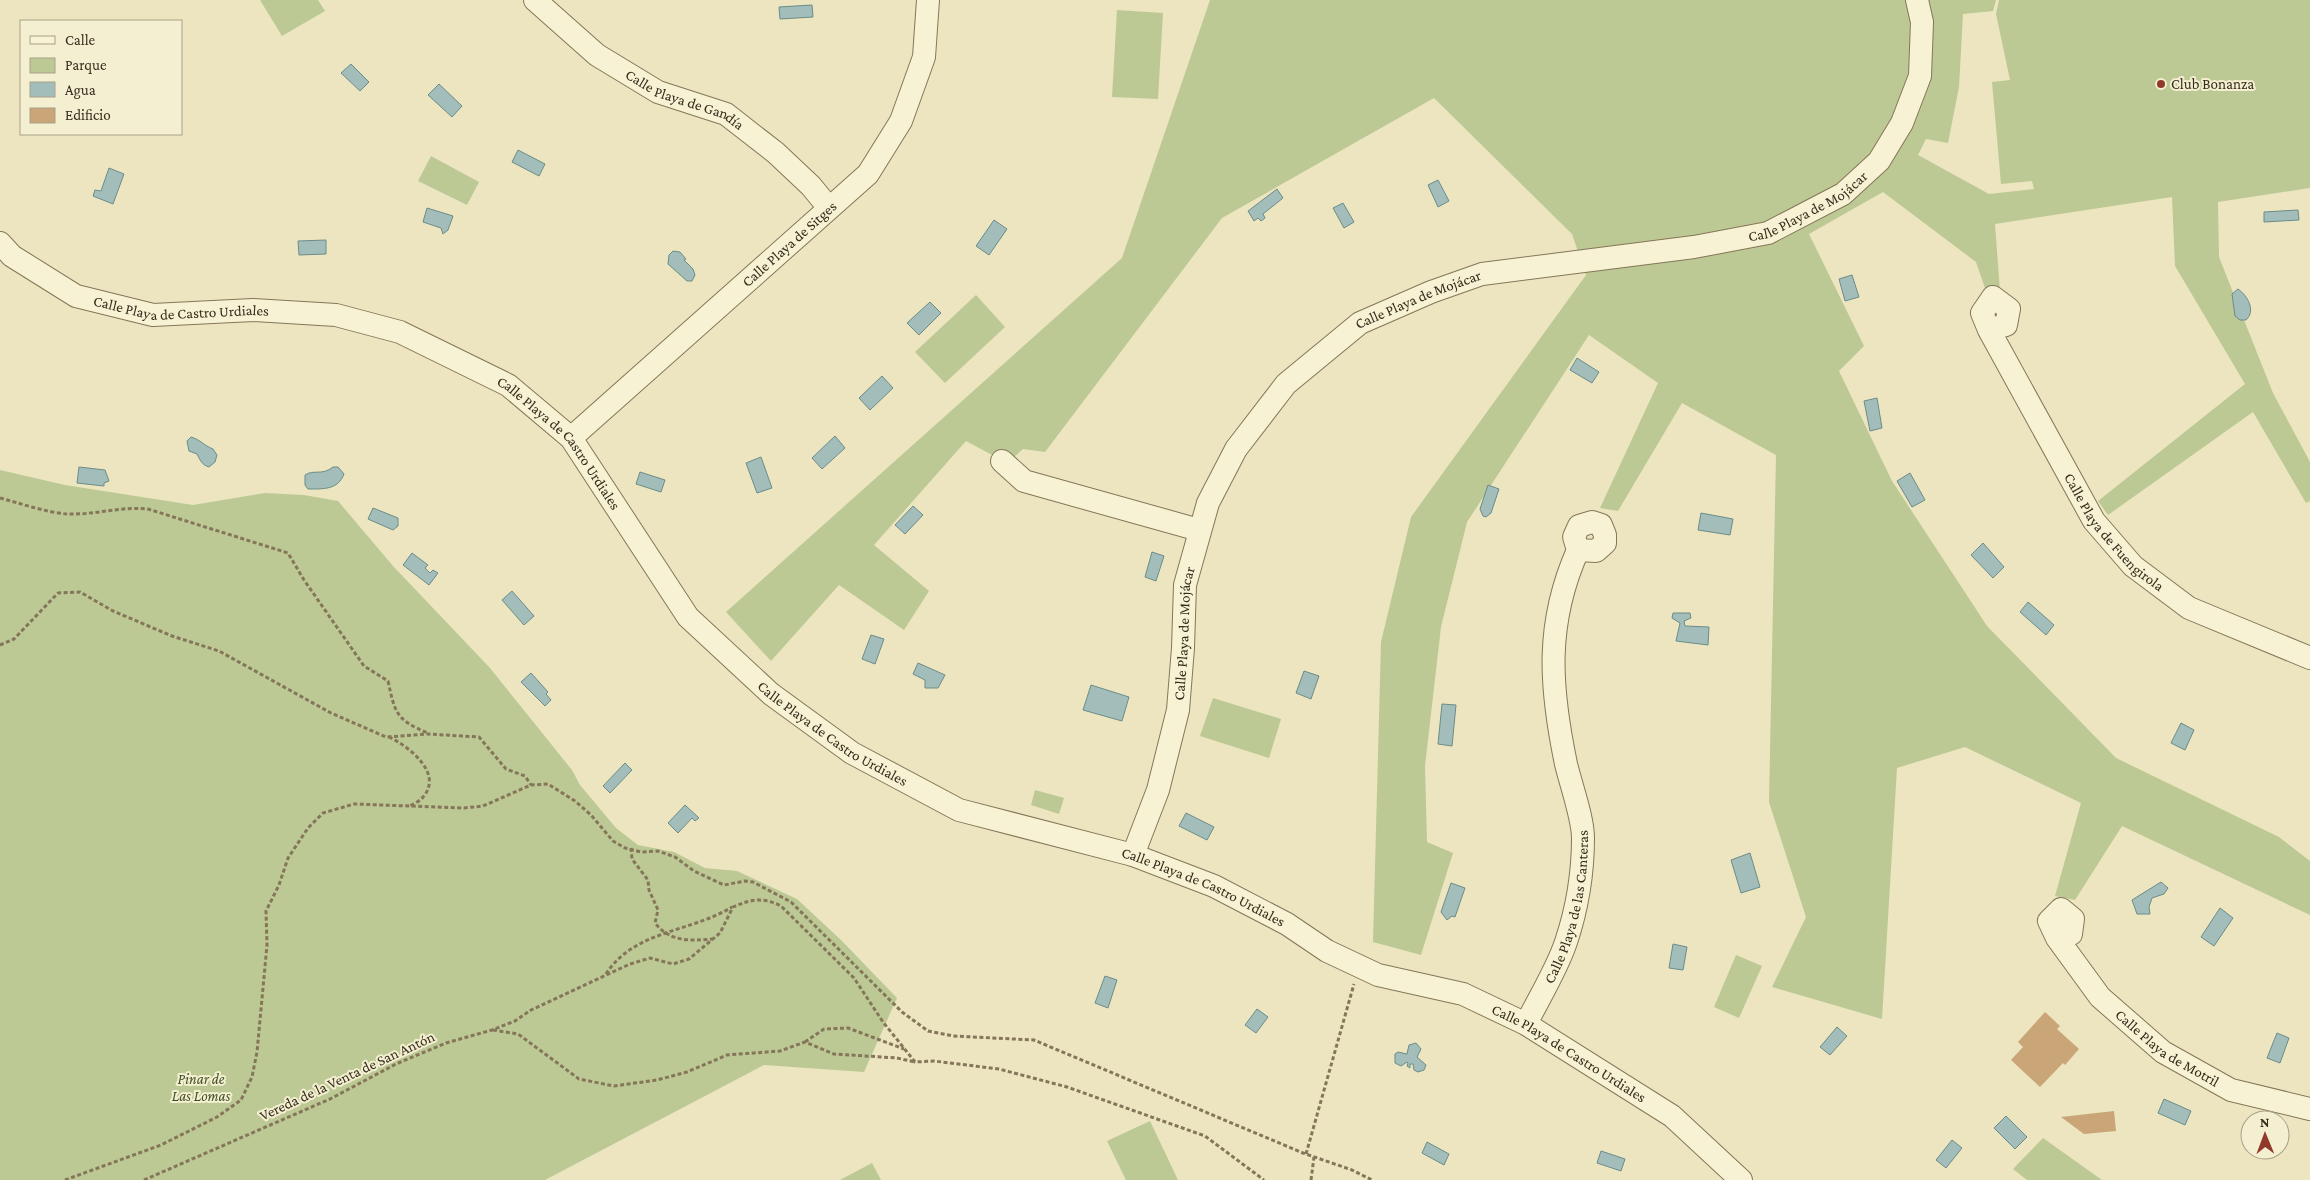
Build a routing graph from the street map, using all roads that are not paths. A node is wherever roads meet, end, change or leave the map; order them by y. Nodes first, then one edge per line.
1 (535, 0) edge
2 (928, 0) edge
3 (1917, 0) edge
4 (829, 208) junction
5 (0, 243) edge
6 (1989, 330) dead end
7 (571, 438) junction
8 (1002, 461) dead end
9 (1199, 530) junction
10 (1578, 550) dead end
11 (2310, 658) edge
12 (1133, 854) junction
13 (2057, 938) dead end
14 (1526, 1024) junction
15 (2310, 1109) edge
16 (1741, 1180) edge

1 - 4 street, Calle Playa de Gandía
2 - 4 street, Calle Playa de Sitges
3 - 9 street, Calle Playa de Mojácar
4 - 7 street, Calle Playa de Sitges
5 - 7 street, Calle Playa de Castro Urdiales
6 - 11 street, Calle Playa de Fuengirola
7 - 12 street, Calle Playa de Castro Urdiales
8 - 9 street
9 - 12 street, Calle Playa de Mojácar
10 - 14 street, Calle Playa de las Canteras
12 - 14 street, Calle Playa de Castro Urdiales
13 - 15 street, Calle Playa de Motril
14 - 16 street, Calle Playa de Castro Urdiales

